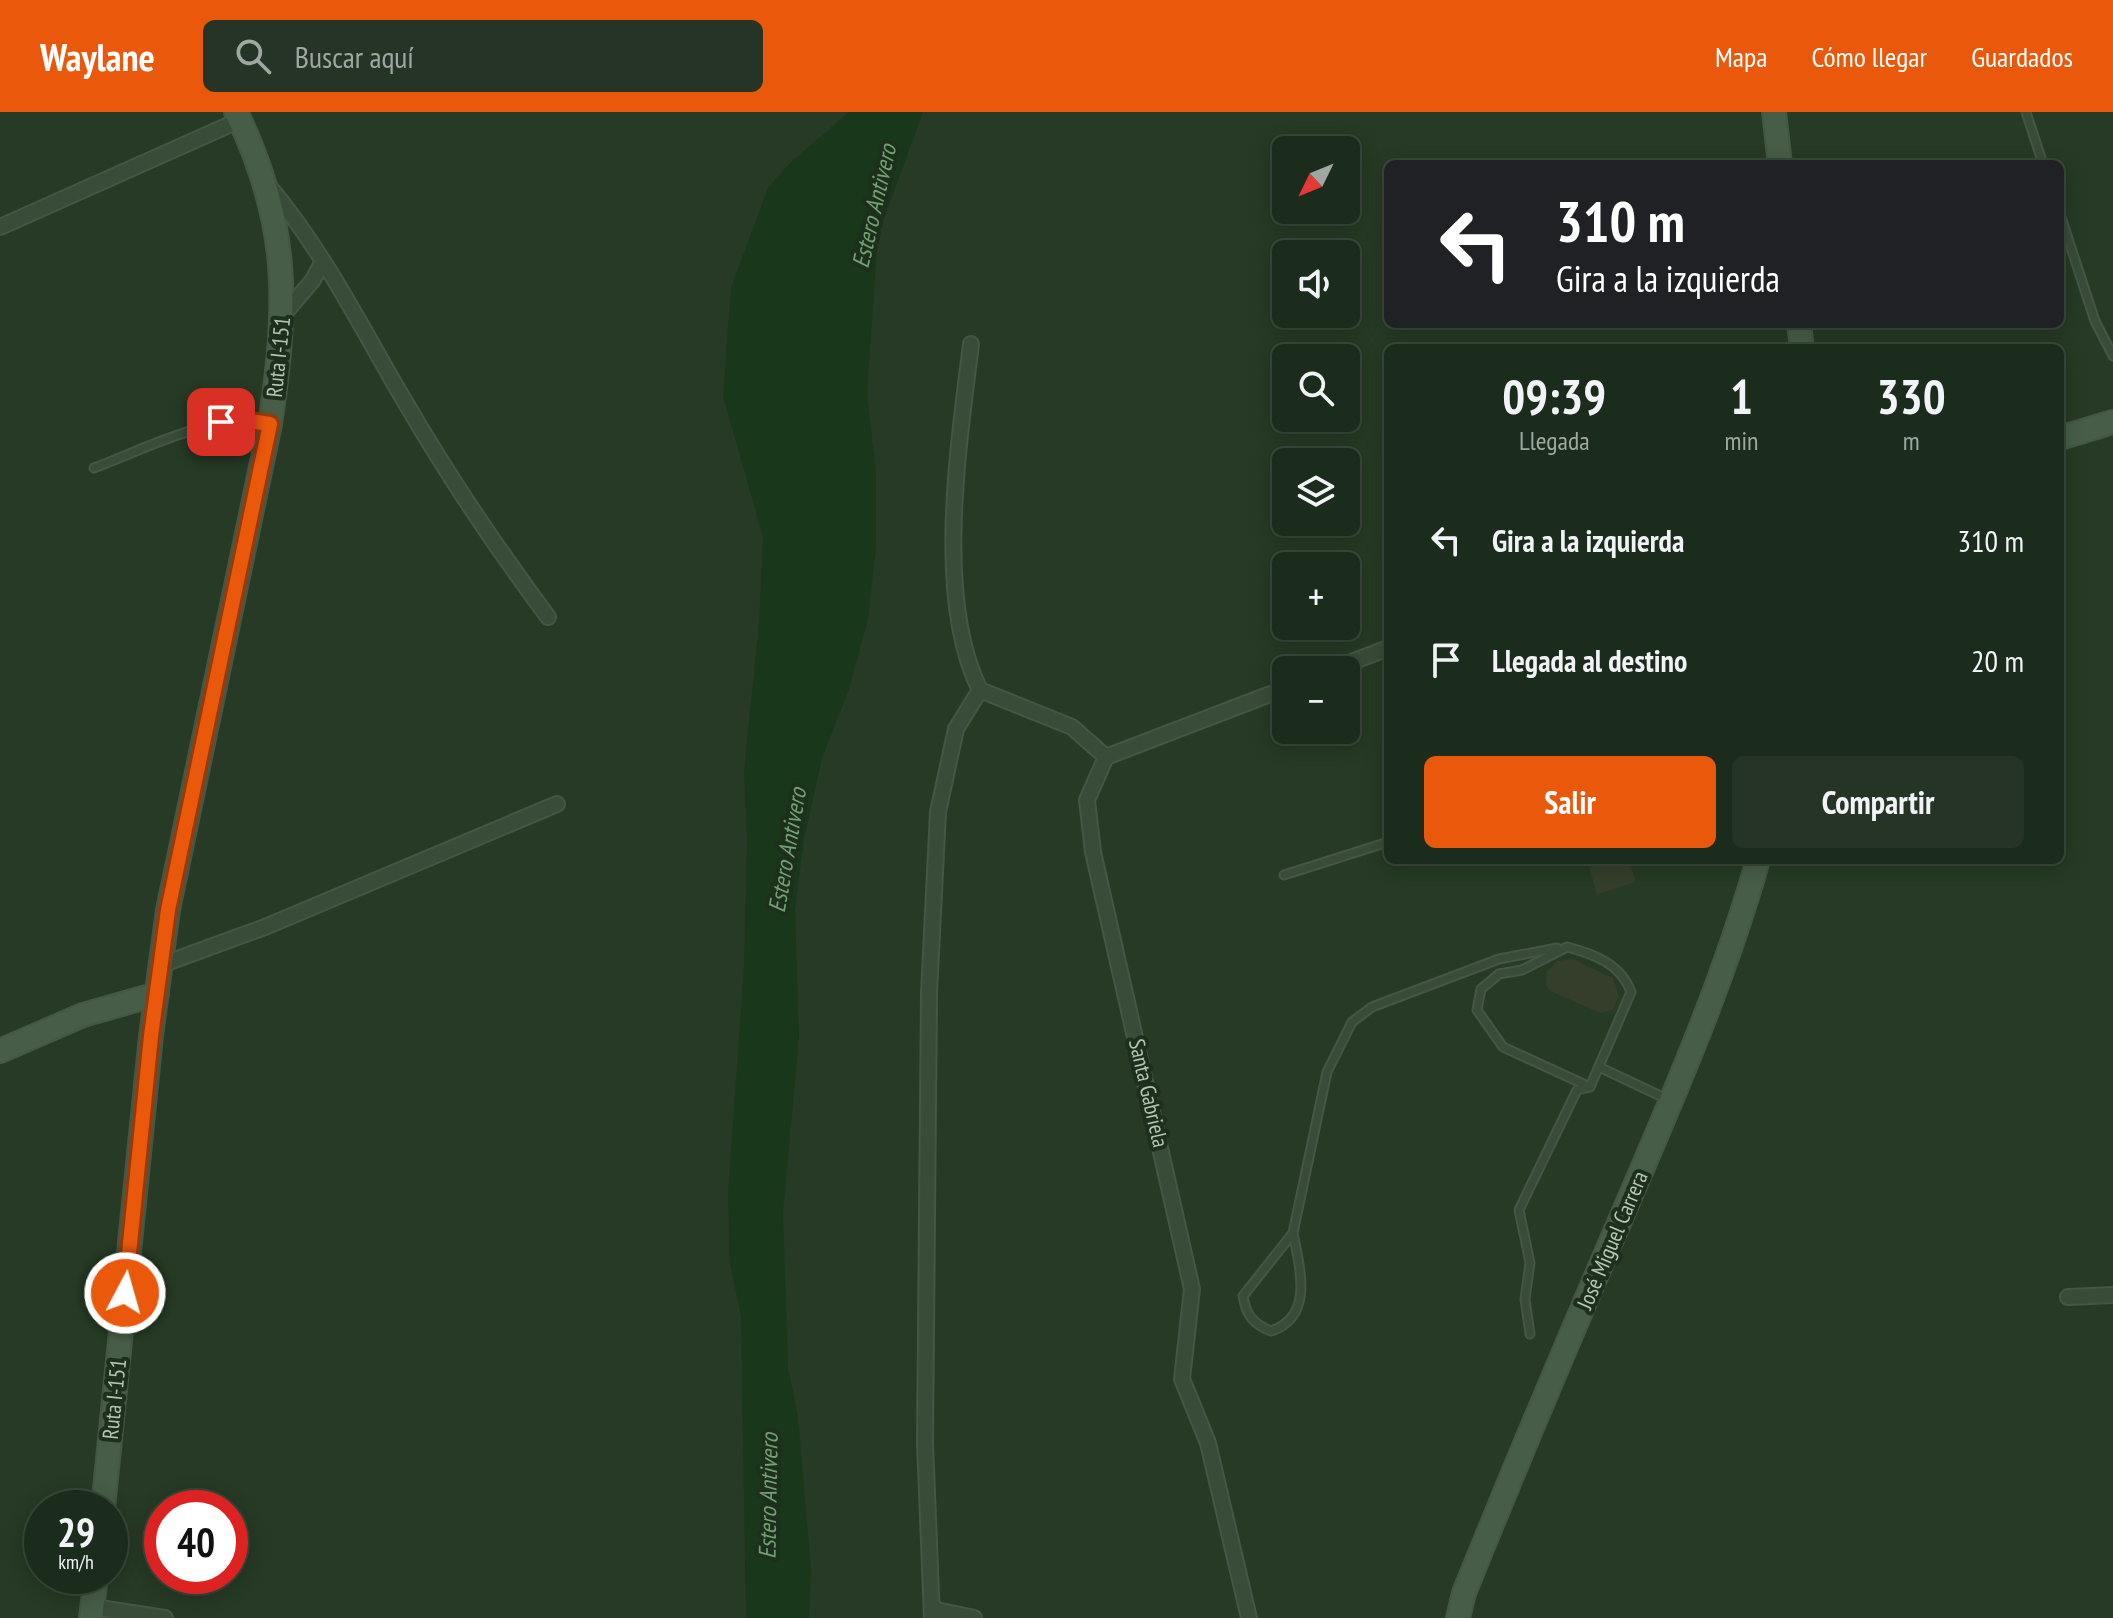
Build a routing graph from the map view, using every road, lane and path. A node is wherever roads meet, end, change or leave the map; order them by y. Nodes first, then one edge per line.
1 (1774, 112) edge
2 (2026, 112) edge
3 (238, 116) edge
4 (1780, 160) edge
5 (2042, 160) edge
6 (262, 179) junction
7 (2064, 226) edge
8 (0, 227) edge
9 (323, 261) junction
10 (284, 314) junction
11 (971, 344) dead end
12 (2113, 356) edge
13 (2113, 422) edge
14 (270, 424) junction
15 (2064, 437) edge
16 (94, 468) dead end
17 (548, 617) dead end
18 (1384, 650) edge
19 (1360, 659) edge
20 (980, 690) junction
21 (1272, 693) edge
22 (1106, 757) junction
23 (557, 804) dead end
24 (1384, 843) edge
25 (1757, 864) edge
26 (1284, 875) dead end
27 (1567, 947) junction
28 (161, 965) junction
29 (157, 994) junction
30 (0, 1051) edge
31 (1599, 1067) junction
32 (1590, 1087) junction
33 (1672, 1101) junction
34 (1293, 1233) junction
35 (2113, 1295) edge
36 (2068, 1297) dead end
37 (1530, 1334) dead end
38 (105, 1490) edge
39 (92, 1613) edge
40 (932, 1614) edge
41 (165, 1618) edge
42 (974, 1618) edge
43 (1249, 1618) edge
44 (1458, 1618) edge

1 - 4 street
2 - 5 lane
3 - 6 street, Ruta I-151
3 - 8 street
6 - 9 street
6 - 10 street, Ruta I-151
7 - 12 lane
9 - 10 street
9 - 17 street
10 - 14 street, Ruta I-151
11 - 20 street
13 - 15 street
14 - 16 lane
14 - 28 street, Ruta I-151
18 - 19 street
20 - 22 street
20 - 40 street
21 - 22 street
22 - 43 street, Santa Gabriela
23 - 28 street
24 - 26 lane
25 - 33 street, José Miguel Carrera
27 - 31 lane
27 - 32 lane
27 - 34 lane
28 - 29 street, Ruta I-151
29 - 30 street
29 - 38 street, Ruta I-151
31 - 32 lane
31 - 33 lane
32 - 37 lane
33 - 44 street, José Miguel Carrera
34 - 34 lane
35 - 36 street
39 - 41 street
40 - 42 street

